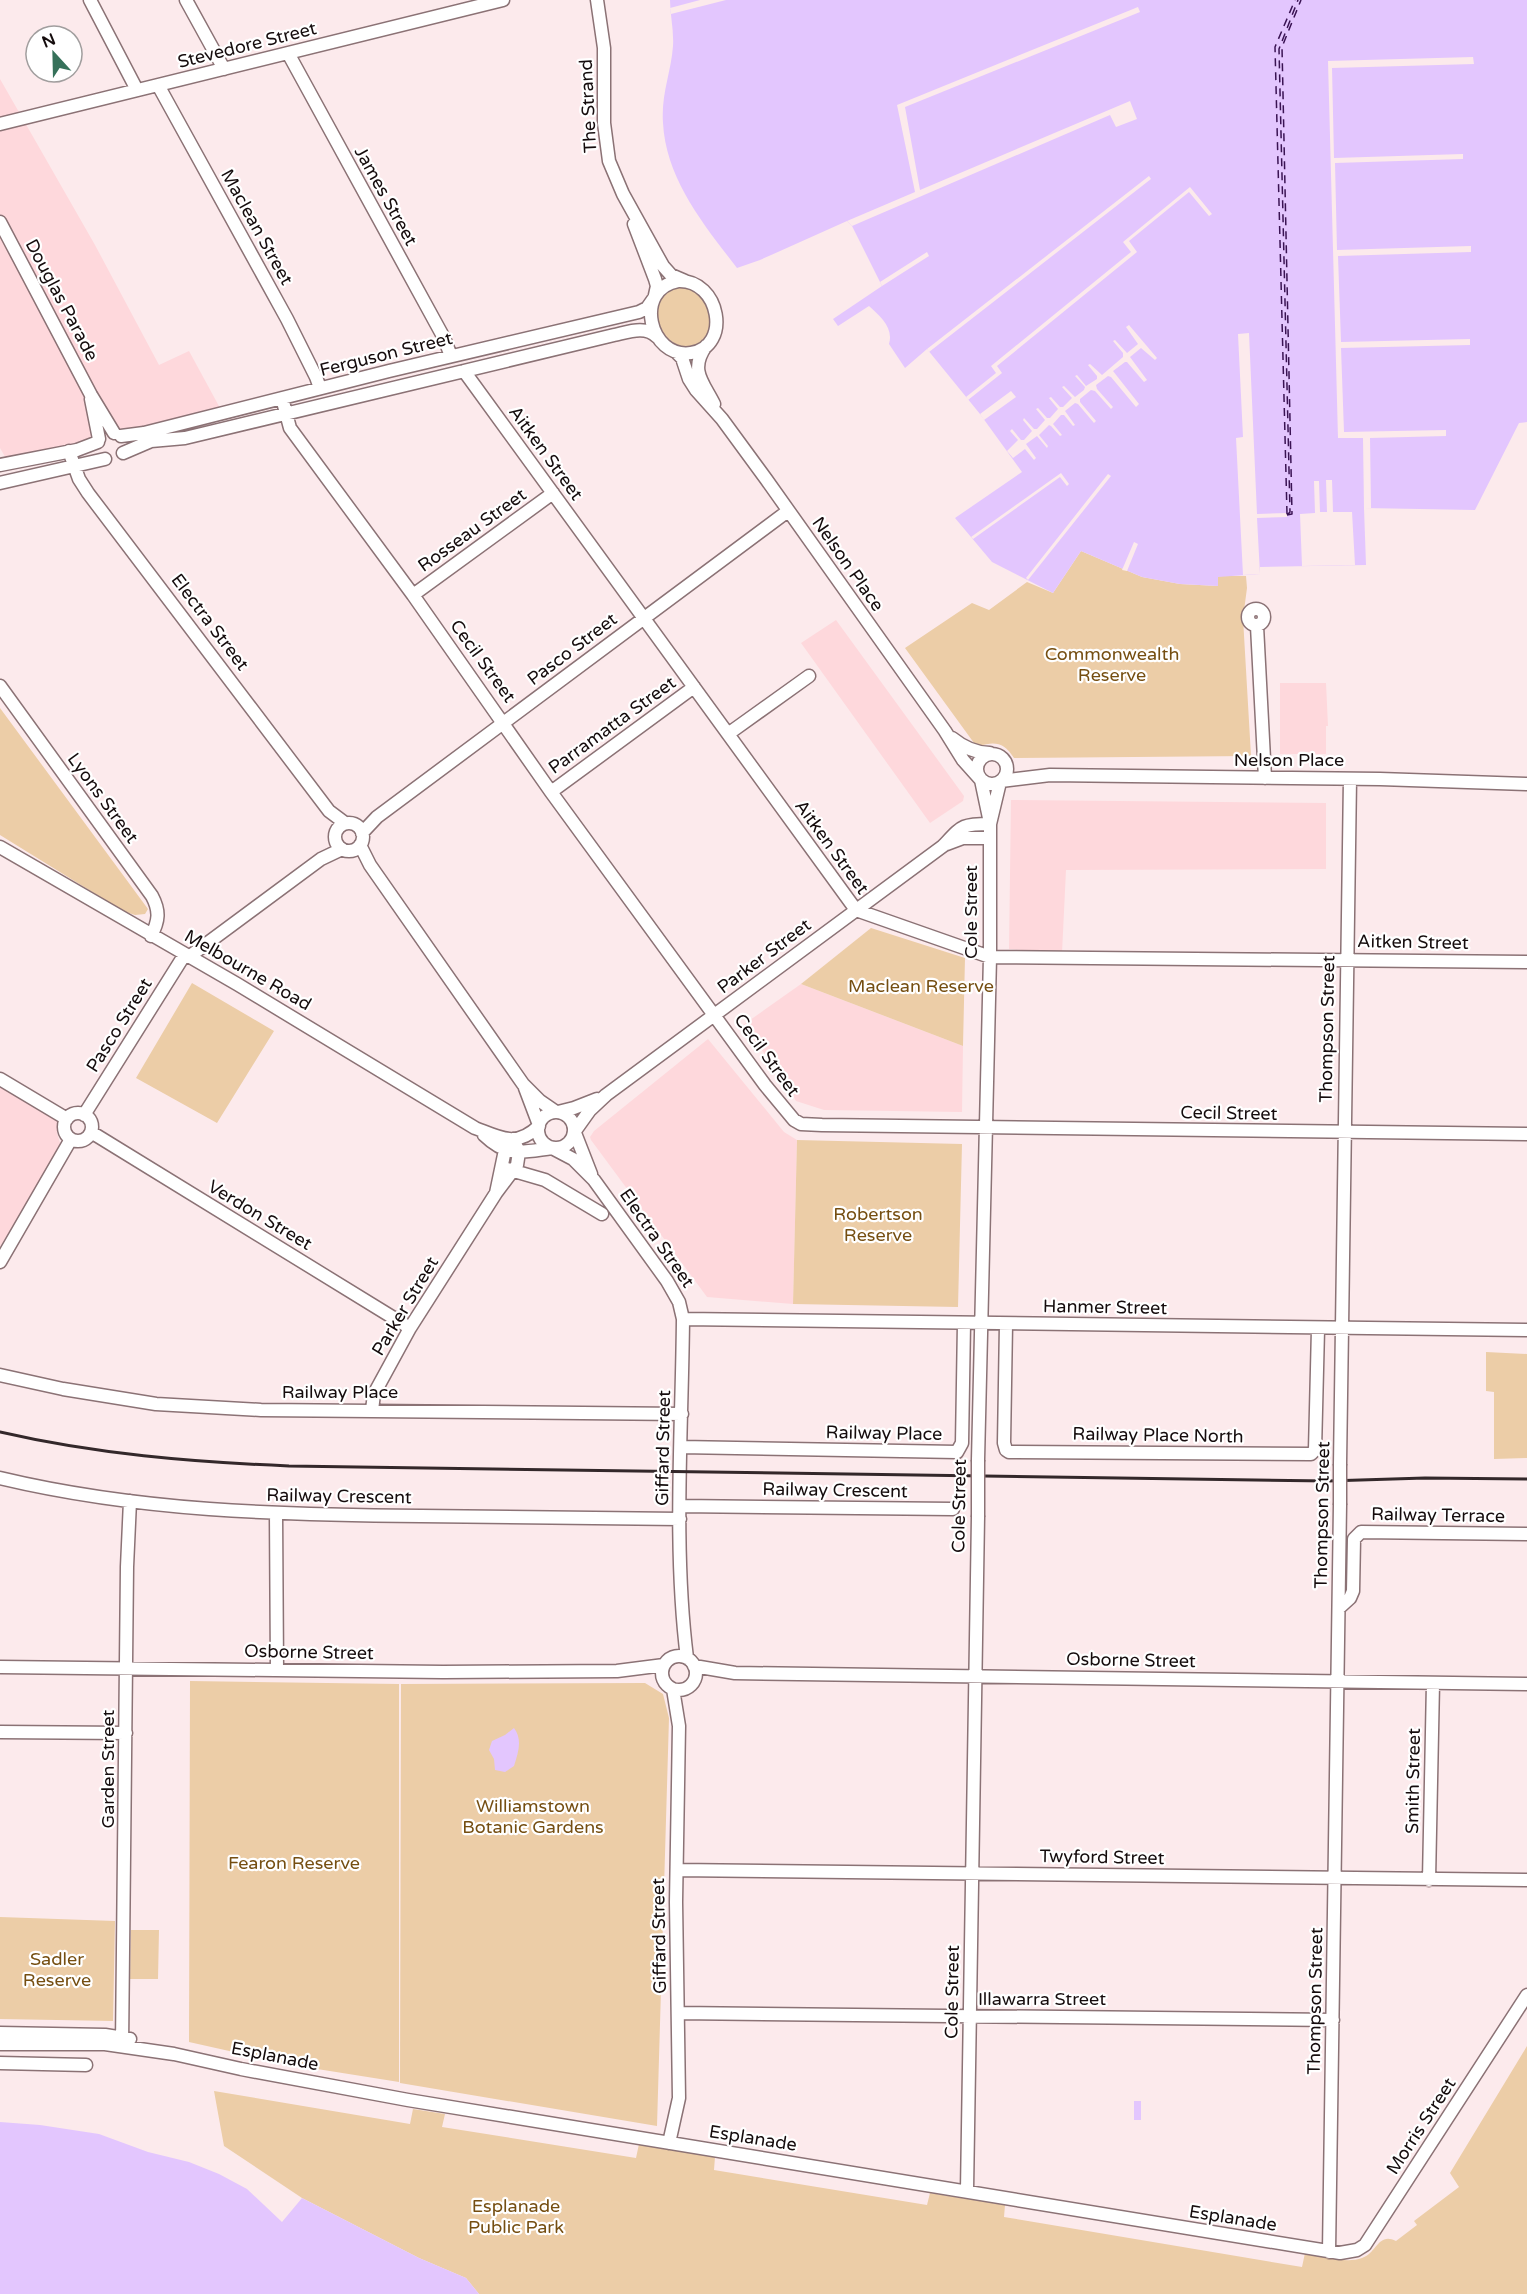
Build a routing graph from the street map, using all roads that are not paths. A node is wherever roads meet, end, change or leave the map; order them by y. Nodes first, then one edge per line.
1 (90, 0) edge
2 (186, 0) edge
3 (503, 0) edge
4 (597, 0) edge
5 (288, 53) junction
6 (224, 69) junction
7 (158, 85) junction
8 (137, 90) junction
9 (0, 124) edge
10 (629, 207) junction
11 (0, 222) edge
12 (686, 281) junction
13 (654, 297) junction
14 (657, 337) junction
15 (706, 345) junction
16 (676, 352) junction
17 (451, 356) junction
18 (464, 371) junction
19 (320, 388) junction
20 (91, 395) junction
21 (282, 398) junction
22 (286, 414) junction
23 (722, 419) junction
24 (117, 435) junction
25 (99, 440) junction
26 (69, 451) junction
27 (123, 453) junction
28 (105, 459) junction
29 (1, 462) edge
30 (74, 465) junction
31 (0, 483) edge
32 (553, 493) junction
33 (788, 511) junction
34 (413, 595) junction
35 (644, 618) junction
36 (1257, 626) dead end
37 (809, 676) dead end
38 (0, 686) edge
39 (694, 687) junction
40 (504, 723) junction
41 (945, 731) junction
42 (728, 734) junction
43 (991, 753) junction
44 (1003, 758) junction
45 (1050, 775) junction
46 (1265, 778) junction
47 (1350, 779) junction
48 (981, 780) junction
49 (1001, 781) junction
50 (1527, 784) edge
51 (551, 792) junction
52 (990, 823) junction
53 (349, 837) junction
54 (990, 838) junction
55 (942, 846) junction
56 (0, 847) edge
57 (856, 910) junction
58 (151, 936) junction
59 (187, 955) junction
60 (990, 957) junction
61 (1346, 959) junction
62 (1527, 962) edge
63 (715, 1014) junction
64 (0, 1078) edge
65 (524, 1084) junction
66 (606, 1095) junction
67 (557, 1112) junction
68 (84, 1115) junction
69 (67, 1119) junction
70 (539, 1125) junction
71 (476, 1128) junction
72 (985, 1128) junction
73 (91, 1132) junction
74 (575, 1132) junction
75 (1343, 1133) junction
76 (1527, 1134) edge
77 (71, 1139) junction
78 (513, 1139) junction
79 (553, 1148) junction
80 (505, 1150) junction
81 (519, 1152) junction
82 (508, 1169) junction
83 (594, 1180) junction
84 (602, 1214) dead end
85 (0, 1262) edge
86 (683, 1319) junction
87 (964, 1323) junction
88 (981, 1324) junction
89 (1006, 1324) junction
90 (410, 1328) junction
91 (1341, 1328) junction
92 (1318, 1329) junction
93 (1527, 1330) edge
94 (0, 1375) edge
95 (372, 1410) junction
96 (682, 1414) junction
97 (681, 1448) junction
98 (0, 1478) edge
99 (130, 1501) junction
100 (953, 1509) dead end
101 (680, 1512) junction
102 (276, 1514) junction
103 (1527, 1534) edge
104 (1339, 1608) junction
105 (681, 1613) junction
106 (691, 1662) junction
107 (0, 1667) edge
108 (666, 1667) junction
109 (127, 1668) junction
110 (277, 1670) junction
111 (735, 1673) junction
112 (975, 1676) junction
113 (1338, 1680) junction
114 (1433, 1683) junction
115 (691, 1684) junction
116 (1527, 1684) edge
117 (673, 1689) junction
118 (679, 1726) junction
119 (0, 1732) edge
120 (126, 1733) junction
121 (677, 1870) junction
122 (972, 1874) junction
123 (1335, 1878) junction
124 (1429, 1880) junction
125 (1527, 1880) edge
126 (1527, 1995) edge
127 (678, 2013) junction
128 (969, 2016) junction
129 (1333, 2020) junction
130 (0, 2033) edge
131 (122, 2042) junction
132 (0, 2044) edge
133 (0, 2063) edge
134 (86, 2065) dead end
135 (669, 2143) junction
136 (967, 2190) junction
137 (1329, 2252) junction

1 - 8 street
2 - 6 street
3 - 5 street, Stevedore Street
4 - 10 street, The Strand
5 - 6 street, Stevedore Street
5 - 17 street, James Street
6 - 7 street, Stevedore Street
7 - 8 street, Stevedore Street
7 - 19 street, Maclean Street
8 - 9 street, Stevedore Street
10 - 12 street, The Strand
10 - 13 street, The Strand
11 - 20 street, Douglas Parade
12 - 13 street
12 - 15 street
13 - 14 street
13 - 17 street, Ferguson Street
14 - 16 street
14 - 18 street, Ferguson Street
15 - 16 street
15 - 23 street, Nelson Place
16 - 23 street, Nelson Place
17 - 19 street, Ferguson Street
18 - 22 street, Ferguson Street
18 - 32 street, Aitken Street
19 - 21 street, Ferguson Street
20 - 24 street, Douglas Parade
20 - 25 street, Douglas Parade
21 - 22 street, Cecil Street
21 - 24 street, Ferguson Street
22 - 27 street, Ferguson Street
22 - 34 street, Cecil Street
23 - 33 street, Nelson Place
24 - 25 street
24 - 27 street
25 - 26 street
25 - 28 street
26 - 29 street
26 - 30 street, Electra Street
27 - 28 street
28 - 30 street
30 - 31 street
30 - 53 street, Electra Street
32 - 34 street, Rosseau Street
32 - 35 street, Aitken Street
33 - 35 street, Pasco Street
33 - 41 street, Nelson Place
34 - 40 street, Cecil Street
35 - 39 street, Aitken Street
35 - 40 street, Pasco Street
36 - 46 street
37 - 42 street
38 - 58 street, Lyons Street
39 - 42 street, Aitken Street
39 - 51 street, Parramatta Street
40 - 51 street, Cecil Street
40 - 53 street, Pasco Street
41 - 43 street, Nelson Place
41 - 48 street, Nelson Place
42 - 57 street, Aitken Street
43 - 44 street
43 - 48 street
44 - 45 street, Nelson Place
44 - 49 street
45 - 46 street, Nelson Place
45 - 49 street, Nelson Place
46 - 47 street, Nelson Place
47 - 50 street, Nelson Place
47 - 61 street, Thompson Street
48 - 49 street
48 - 52 street, Cole Street
49 - 52 street, Cole Street
51 - 63 street, Cecil Street
52 - 54 street, Cole Street
52 - 55 street, Parker Street
53 - 59 street, Pasco Street
53 - 65 street, Electra Street
54 - 55 street, Parker Street
54 - 60 street, Cole Street
55 - 57 street, Parker Street
56 - 58 street, Melbourne Road
57 - 60 street, Aitken Street
57 - 63 street, Parker Street
58 - 59 street, Melbourne Road
59 - 68 street, Pasco Street
59 - 71 street, Melbourne Road
60 - 61 street, Aitken Street
60 - 72 street, Cole Street
61 - 62 street, Aitken Street
61 - 75 street, Thompson Street
63 - 66 street, Parker Street
63 - 72 street, Cecil Street
64 - 69 street
65 - 67 street, Electra Street
65 - 70 street, Electra Street
66 - 67 street, Parker Street
66 - 74 street, Parker Street
67 - 70 street
67 - 74 street
68 - 69 street
68 - 73 street
69 - 77 street
70 - 78 street
70 - 79 street
71 - 78 street, Melbourne Road
71 - 80 street, Melbourne Road
72 - 75 street, Cecil Street
72 - 88 street, Cole Street
73 - 77 street
73 - 90 street, Verdon Street
74 - 79 street
74 - 83 street, Electra Street
75 - 76 street, Cecil Street
75 - 91 street, Thompson Street
77 - 85 street
78 - 80 street
78 - 81 street
79 - 81 street, Melbourne Road
79 - 83 street, Electra Street
80 - 81 street, Melbourne Road
80 - 82 street, Parker Street
81 - 82 street, Parker Street
82 - 84 street
82 - 90 street, Parker Street
83 - 86 street, Electra Street
86 - 87 street, Hanmer Street
86 - 96 street, Giffard Street
87 - 88 street, Hanmer Street
87 - 97 street, Railway Place
88 - 89 street, Hanmer Street
88 - 112 street, Cole Street, bridge
89 - 92 street, Hanmer Street
89 - 92 street, Railway Place North
90 - 95 street, Parker Street
91 - 92 street, Hanmer Street
91 - 93 street, Hanmer Street
91 - 104 street, Thompson Street, bridge
94 - 95 street, Railway Place
95 - 96 street, Railway Place
96 - 97 street, Giffard Street
97 - 101 street, Giffard Street
98 - 99 street, Railway Crescent
99 - 102 street, Railway Crescent
99 - 109 street, Garden Street
100 - 101 street, Railway Crescent
101 - 102 street, Railway Crescent
101 - 105 street, Giffard Street
102 - 110 street
103 - 104 street, Railway Terrace
104 - 113 street, Thompson Street
105 - 106 street, Giffard Street
105 - 108 street, Giffard Street
106 - 108 street, Osborne Street
106 - 111 street, Osborne Street
106 - 115 street, Giffard Street
107 - 109 street, Osborne Street
108 - 110 street, Osborne Street
108 - 117 street
109 - 110 street, Osborne Street
109 - 120 street, Garden Street
111 - 112 street, Osborne Street
111 - 115 street, Osborne Street
112 - 113 street, Osborne Street
112 - 122 street, Cole Street
113 - 114 street, Osborne Street
113 - 123 street, Thompson Street
114 - 116 street, Osborne Street
114 - 124 street, Smith Street
115 - 117 street, Osborne Street
115 - 118 street, Giffard Street
117 - 118 street, Giffard Street
118 - 121 street, Giffard Street
119 - 120 street
120 - 131 street, Garden Street
121 - 122 street, Twyford Street
121 - 127 street, Giffard Street
122 - 123 street, Twyford Street
122 - 128 street, Cole Street
123 - 124 street, Twyford Street
123 - 129 street, Thompson Street
124 - 125 street, Twyford Street
126 - 137 street, Morris Street
127 - 128 street, Illawarra Street
127 - 135 street, Giffard Street
128 - 129 street, Illawarra Street
128 - 136 street, Cole Street
129 - 137 street, Thompson Street
130 - 131 street, Esplanade
131 - 132 street, Esplanade
131 - 135 street, Esplanade
133 - 134 street
135 - 136 street, Esplanade
136 - 137 street, Esplanade

